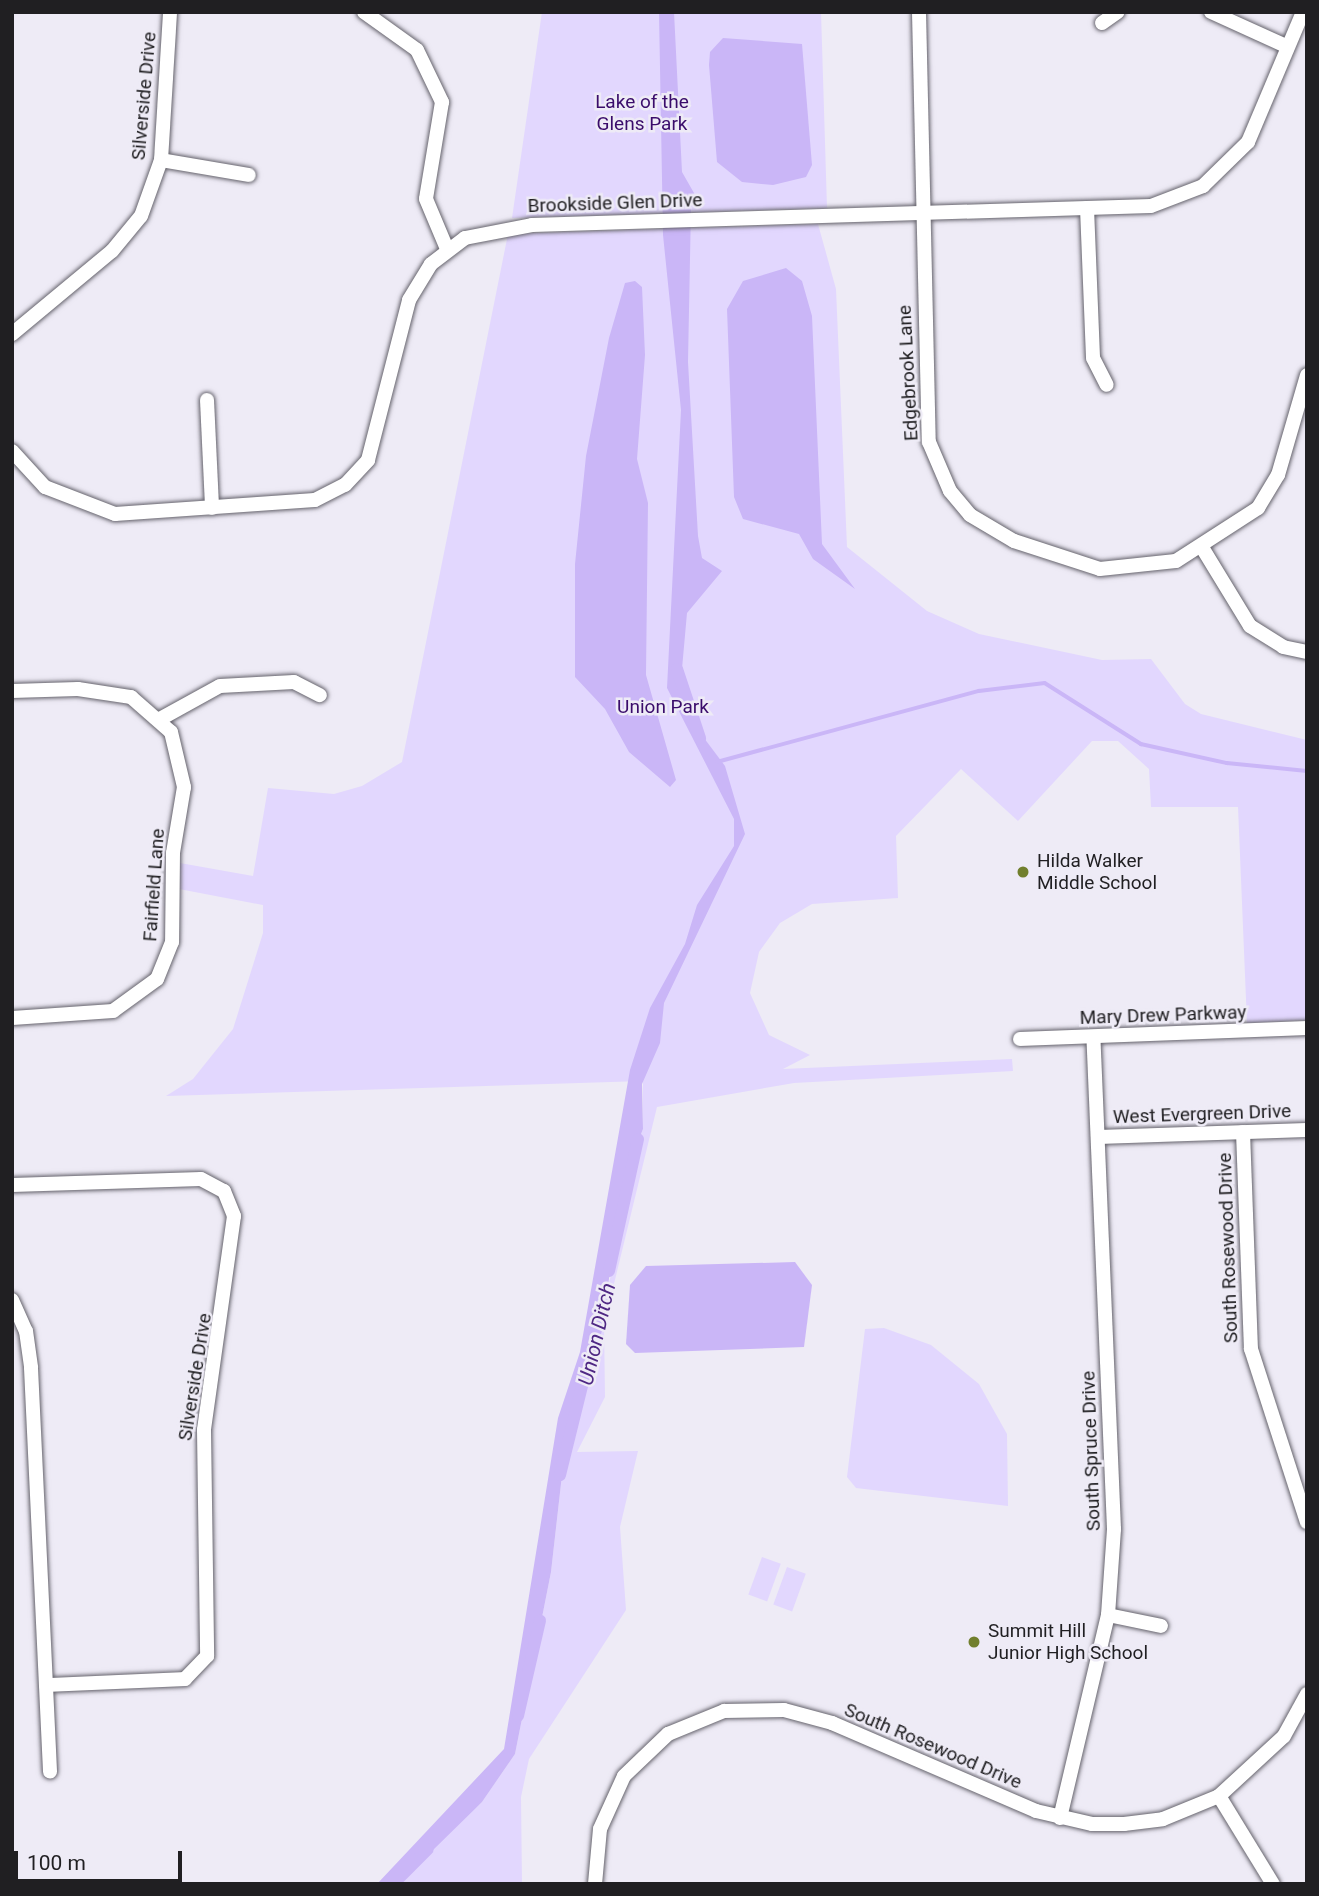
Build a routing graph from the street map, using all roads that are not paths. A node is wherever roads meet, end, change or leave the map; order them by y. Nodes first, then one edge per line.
1 (170, 12) edge
2 (364, 12) edge
3 (919, 12) edge
4 (1118, 12) edge
5 (1210, 12) edge
6 (1303, 12) edge
7 (1102, 23) dead end
8 (1286, 46) junction
9 (161, 160) junction
10 (249, 175) dead end
11 (1087, 208) junction
12 (920, 213) junction
13 (447, 249) junction
14 (12, 334) edge
15 (1307, 375) edge
16 (1107, 385) dead end
17 (207, 400) dead end
18 (12, 451) edge
19 (212, 508) junction
20 (1203, 549) junction
21 (1307, 652) edge
22 (12, 691) edge
23 (320, 695) dead end
24 (160, 719) junction
25 (12, 1018) edge
26 (1307, 1028) edge
27 (1093, 1037) junction
28 (1020, 1040) dead end
29 (1307, 1130) edge
30 (1243, 1132) junction
31 (1098, 1136) junction
32 (12, 1185) edge
33 (12, 1300) edge
34 (1307, 1522) edge
35 (1108, 1615) junction
36 (1161, 1626) dead end
37 (46, 1685) junction
38 (1307, 1694) edge
39 (50, 1772) dead end
40 (1219, 1796) junction
41 (1059, 1818) junction
42 (595, 1884) edge
43 (1273, 1884) edge

1 - 9 street, Silverside Drive
2 - 13 street
3 - 12 street, Edgebrook Lane
4 - 7 street
5 - 8 street
6 - 8 street, Brookside Glen Drive
8 - 11 street, Brookside Glen Drive
9 - 10 street
9 - 14 street, Silverside Drive
11 - 12 street, Brookside Glen Drive
11 - 16 street
12 - 13 street, Brookside Glen Drive
12 - 20 street, Edgebrook Lane
13 - 19 street
15 - 20 street, Edgebrook Lane
17 - 19 street
18 - 19 street
20 - 21 street
22 - 24 street
23 - 24 street
24 - 25 street, Fairfield Lane
26 - 27 street, Mary Drew Parkway
27 - 28 street, Mary Drew Parkway
27 - 31 street, South Spruce Drive
29 - 30 street, West Evergreen Drive
30 - 31 street, West Evergreen Drive
30 - 34 street, South Rosewood Drive
31 - 35 street, South Spruce Drive
32 - 37 street, Silverside Drive
33 - 37 street
35 - 36 street
35 - 41 street, South Spruce Drive
37 - 39 street
38 - 40 street, South Rosewood Drive
40 - 41 street, South Rosewood Drive
40 - 43 street
41 - 42 street, South Rosewood Drive

